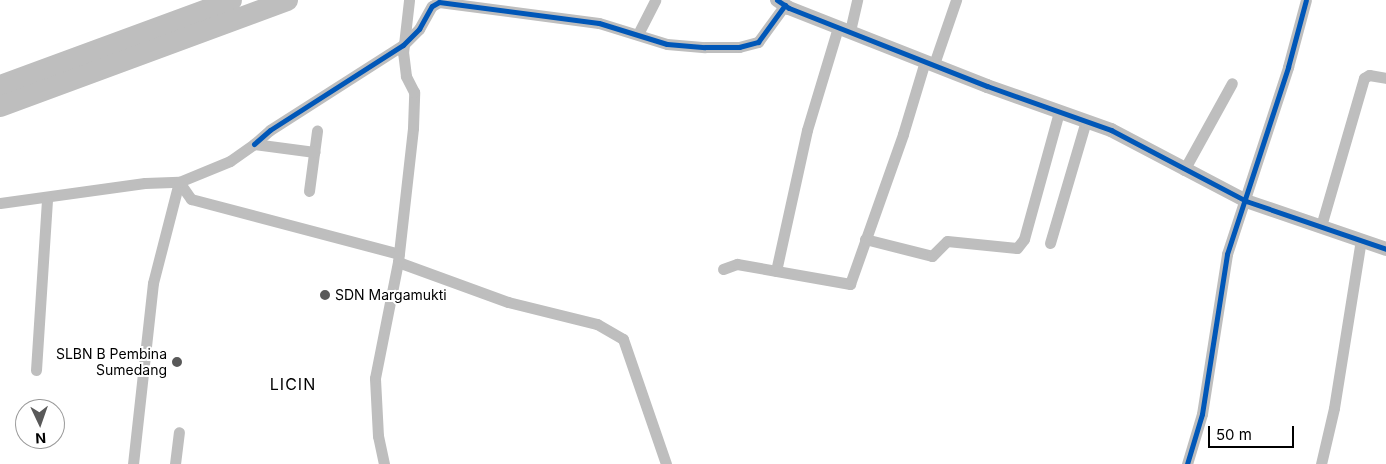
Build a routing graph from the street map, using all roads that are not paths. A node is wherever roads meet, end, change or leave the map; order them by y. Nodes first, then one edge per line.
1 (231, 0) edge
2 (287, 0) edge
3 (409, 0) edge
4 (655, 0) edge
5 (858, 0) edge
6 (956, 0) edge
7 (1306, 0) edge
8 (781, 3) edge
9 (844, 29) junction
10 (638, 34) junction
11 (403, 45) junction
12 (929, 62) junction
13 (1386, 78) edge
14 (1232, 83) dead end
15 (0, 85) edge
16 (0, 106) edge
17 (1059, 112) junction
18 (1086, 121) junction
19 (317, 131) dead end
20 (254, 144) junction
21 (314, 152) junction
22 (1184, 170) junction
23 (179, 182) junction
24 (309, 192) dead end
25 (47, 198) junction
26 (1246, 201) junction
27 (0, 203) edge
28 (1322, 226) junction
29 (865, 239) junction
30 (1361, 240) junction
31 (1050, 243) dead end
32 (1386, 249) edge
33 (399, 258) junction
34 (723, 269) dead end
35 (776, 271) junction
36 (36, 370) dead end
37 (179, 432) dead end
38 (133, 464) edge
39 (175, 464) edge
40 (384, 464) edge
41 (666, 464) edge
42 (1188, 464) edge
43 (1321, 464) edge

1 - 15 highway
2 - 16 highway
3 - 11 street
4 - 10 street
5 - 9 street
6 - 12 street
7 - 26 street
8 - 9 street
8 - 10 street
9 - 12 street
9 - 35 street
10 - 11 street
11 - 20 street
11 - 33 street
12 - 17 street
12 - 29 street
13 - 28 street
14 - 22 street
17 - 18 street
17 - 29 street
18 - 22 street
18 - 31 street
19 - 21 street
20 - 21 street
20 - 23 street
21 - 24 street
22 - 26 street
23 - 25 street
23 - 33 street
23 - 38 street
25 - 27 street
25 - 36 street
26 - 28 street
26 - 42 street
28 - 30 street
29 - 35 street
30 - 32 street
30 - 43 street
33 - 40 street
33 - 41 street
34 - 35 street
37 - 39 street

